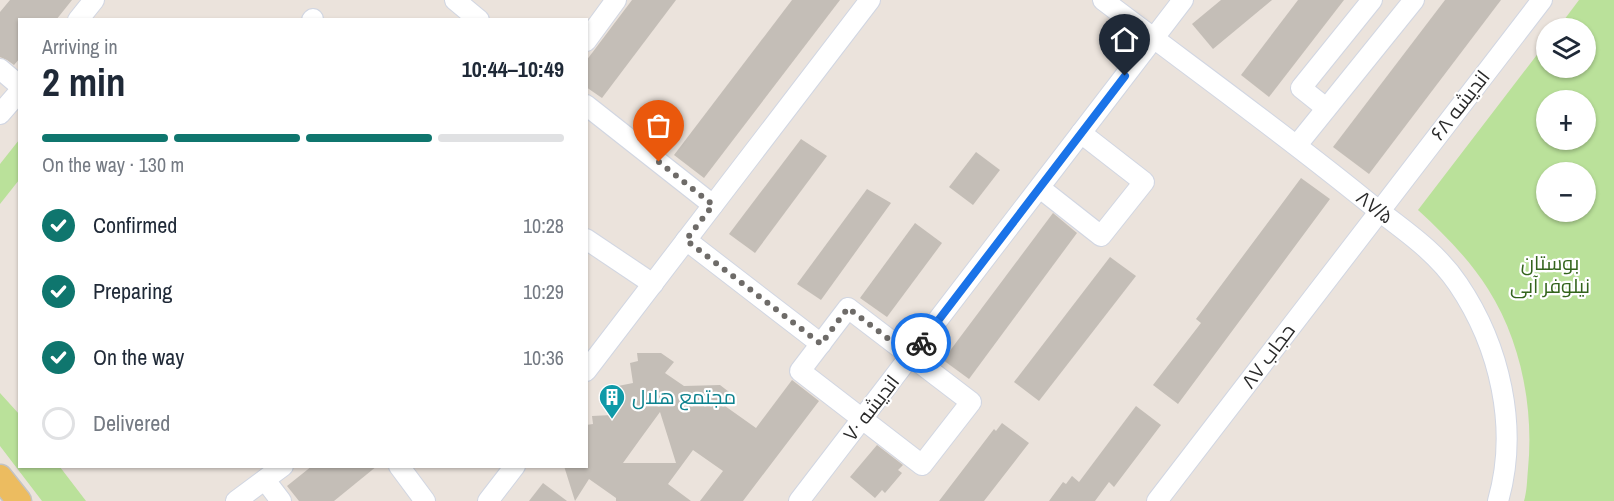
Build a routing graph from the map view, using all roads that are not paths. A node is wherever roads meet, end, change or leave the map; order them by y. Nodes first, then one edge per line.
1 (94, 0) edge
2 (455, 0) edge
3 (616, 0) edge
4 (870, 0) edge
5 (1103, 0) edge
6 (1183, 0) edge
7 (1372, 0) edge
8 (1414, 0) edge
9 (1542, 0) edge
10 (80, 18) edge
11 (477, 18) edge
12 (588, 37) edge
13 (1154, 39) junction
14 (0, 69) edge
15 (18, 84) edge
16 (18, 93) edge
17 (588, 107) edge
18 (1326, 108) junction
19 (0, 114) edge
20 (1081, 133) junction
21 (1297, 145) junction
22 (1040, 188) junction
23 (713, 205) junction
24 (1378, 211) junction
25 (588, 240) edge
26 (686, 240) junction
27 (653, 284) junction
28 (821, 344) junction
29 (911, 356) junction
30 (588, 369) edge
31 (862, 419) junction
32 (280, 468) edge
33 (400, 468) edge
34 (513, 468) edge
35 (0, 477) edge
36 (265, 480) junction
37 (18, 501) edge
38 (236, 501) edge
39 (281, 501) edge
40 (424, 501) edge
41 (488, 501) edge
42 (799, 501) edge
43 (1157, 501) edge
44 (1498, 501) edge

1 - 10 street
2 - 11 street
3 - 12 street
4 - 23 street
5 - 13 street, ۸۷/۵
6 - 13 street, اندیشه ۷۰
7 - 18 street
8 - 18 street
9 - 24 street, اندیشه ۶۸
13 - 20 street, اندیشه ۷۰
13 - 21 street, ۸۷/۵
14 - 15 street
16 - 19 street
17 - 23 street
18 - 21 street
20 - 22 street, اندیشه ۷۰
20 - 22 street
21 - 24 street, ۸۷/۵
22 - 29 street, اندیشه ۷۰
23 - 26 street
24 - 43 street, حجاب ۸۷
24 - 44 street, ۸۷/۵
25 - 27 street
26 - 27 street
26 - 28 street
27 - 30 street
28 - 29 street
28 - 31 street
29 - 31 street, اندیشه ۷۰
29 - 31 street
31 - 42 street, اندیشه ۷۰
32 - 36 street
33 - 40 street
34 - 41 street
35 - 37 main road
36 - 38 street
36 - 39 street

